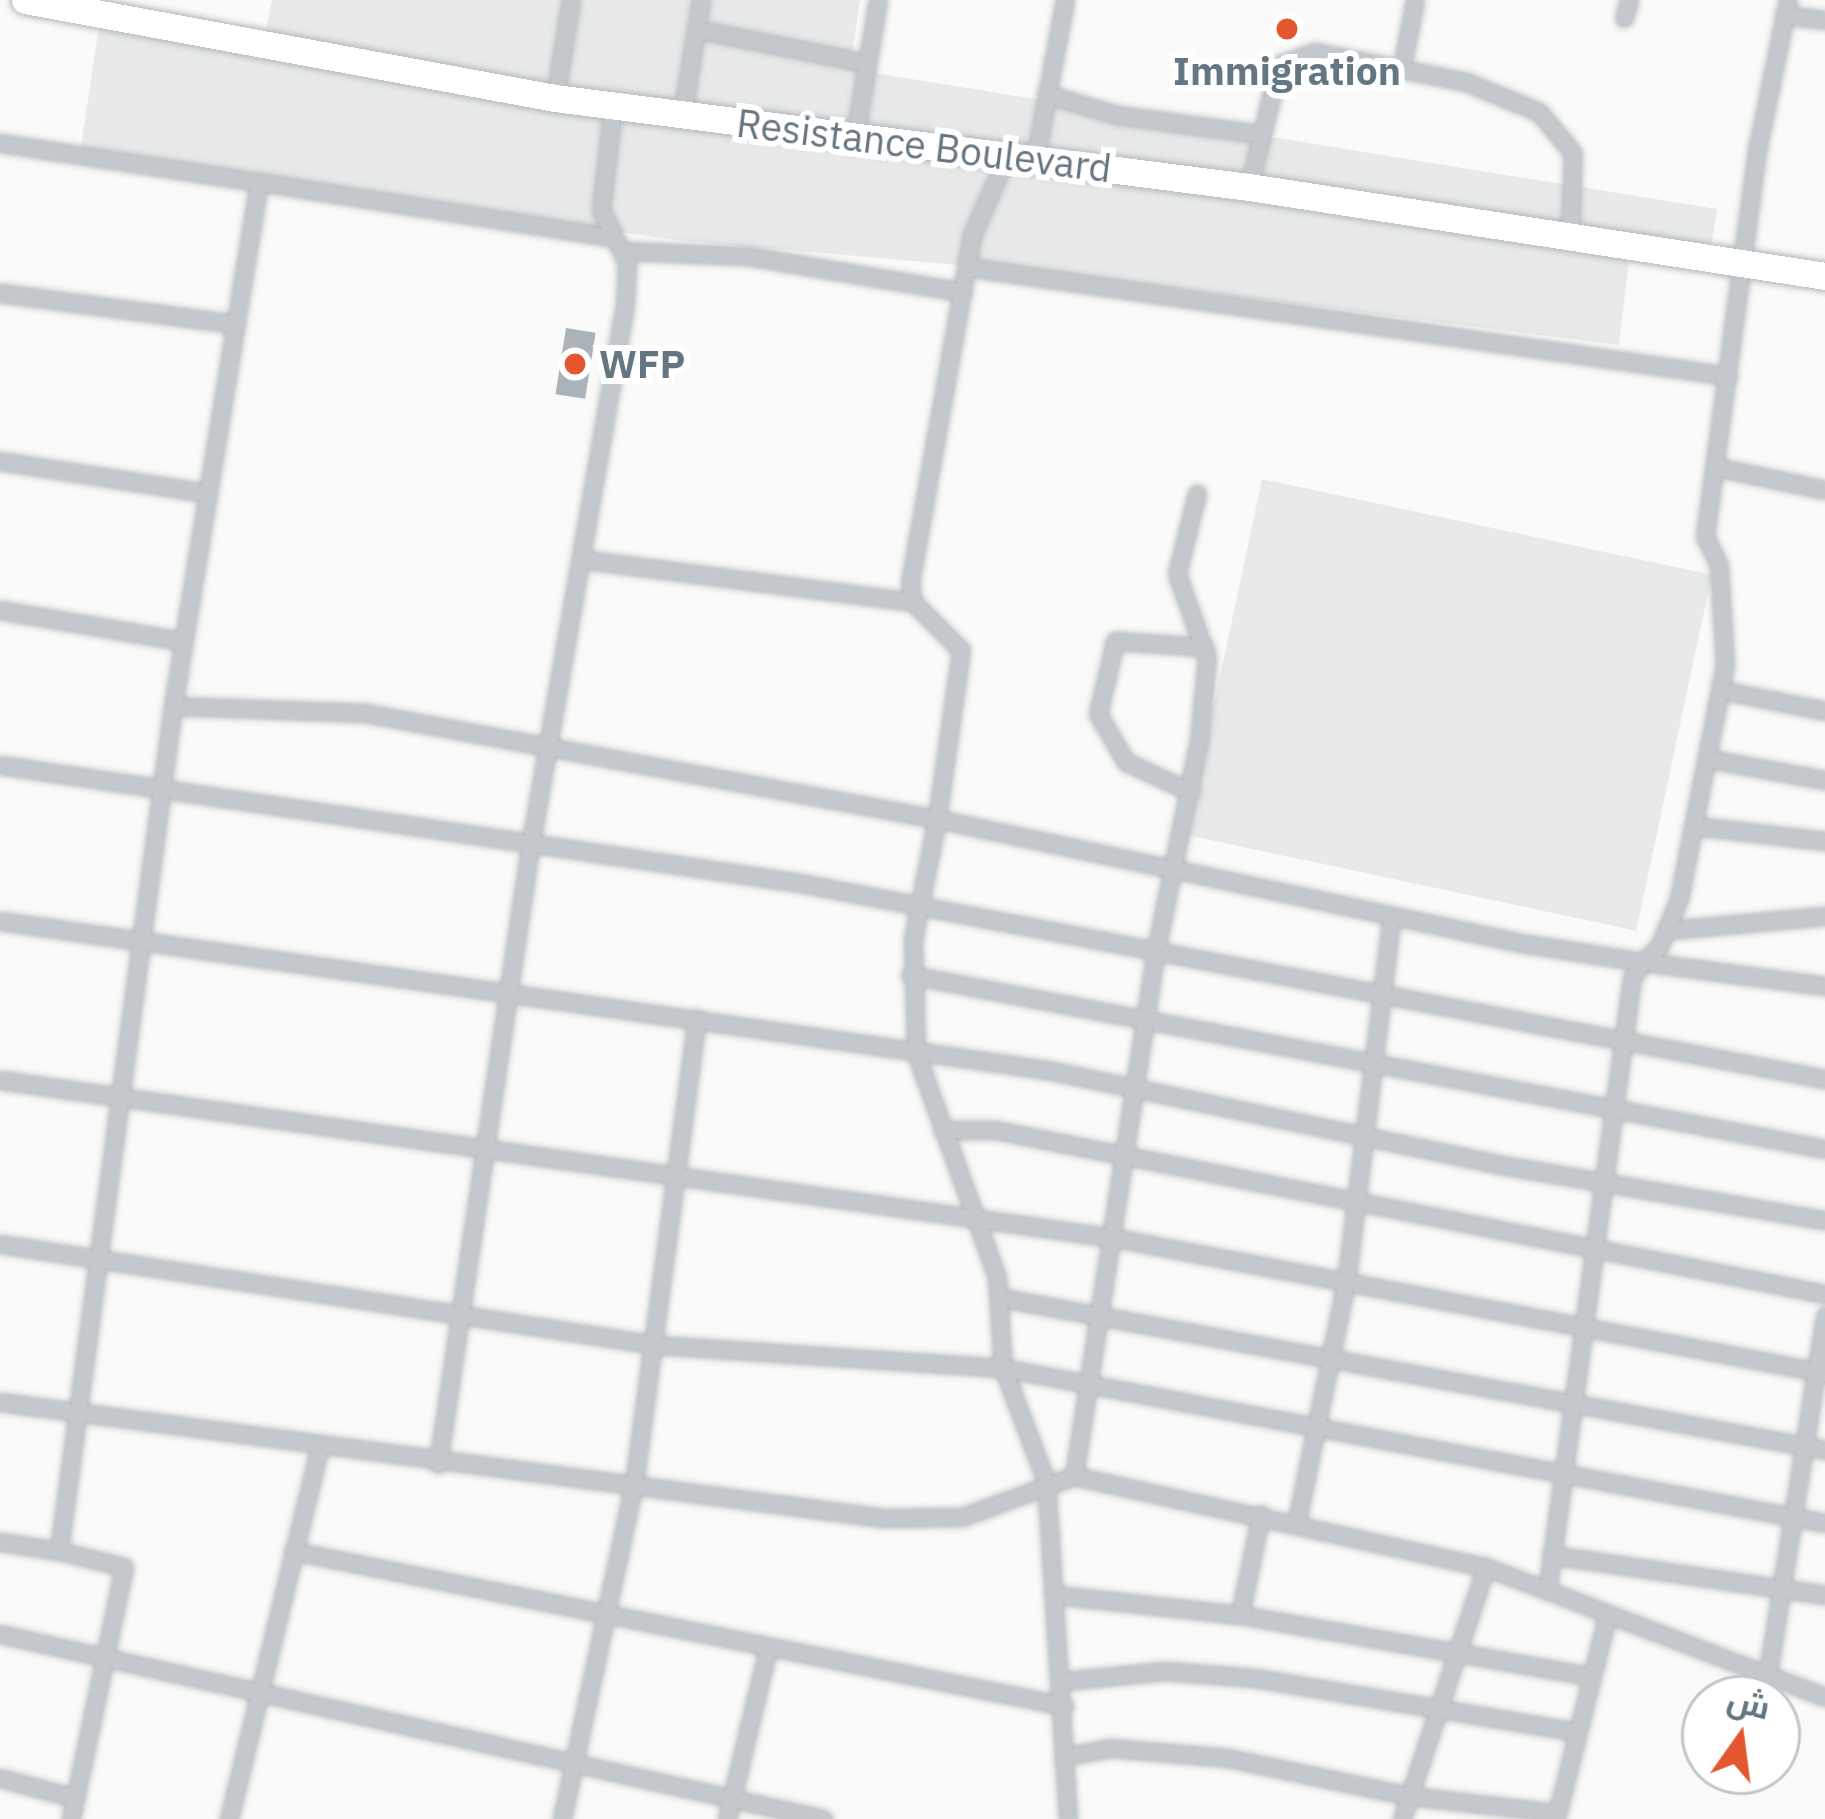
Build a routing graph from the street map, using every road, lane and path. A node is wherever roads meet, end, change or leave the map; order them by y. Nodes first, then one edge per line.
1 (25, 0) edge
2 (571, 0) edge
3 (701, 0) edge
4 (878, 0) edge
5 (1065, 0) edge
6 (1415, 0) edge
7 (1629, 0) edge
8 (1786, 8) edge
9 (117, 9) edge
10 (1624, 18) dead end
11 (1825, 20) edge
12 (696, 29) junction
13 (866, 63) junction
14 (1402, 67) junction
15 (1046, 94) junction
16 (555, 98) junction
17 (613, 107) junction
18 (682, 116) junction
19 (1260, 134) junction
20 (855, 137) junction
21 (0, 143) edge
22 (1021, 158) junction
23 (259, 182) junction
24 (1249, 187) junction
25 (1570, 236) junction
26 (619, 245) junction
27 (1744, 264) junction
28 (967, 267) junction
29 (1825, 276) edge
30 (963, 292) junction
31 (0, 293) edge
32 (236, 325) junction
33 (1728, 376) junction
34 (0, 461) edge
35 (1715, 467) junction
36 (1825, 490) edge
37 (206, 493) junction
38 (1198, 493) dead end
39 (586, 560) junction
40 (914, 602) junction
41 (0, 610) edge
42 (182, 641) junction
43 (1205, 647) junction
44 (1721, 690) junction
45 (173, 706) junction
46 (1825, 711) edge
47 (548, 753) junction
48 (1709, 759) junction
49 (0, 765) edge
50 (1825, 780) edge
51 (156, 792) junction
52 (1191, 792) junction
53 (937, 819) junction
54 (1695, 826) junction
55 (1825, 841) edge
56 (530, 848) junction
57 (1170, 871) junction
58 (917, 904) junction
59 (1825, 916) edge
60 (1390, 920) junction
61 (0, 921) edge
62 (1669, 930) junction
63 (136, 942) junction
64 (1156, 950) junction
65 (1643, 962) junction
66 (910, 975) junction
67 (1825, 986) edge
68 (1385, 991) junction
69 (509, 995) junction
70 (697, 1018) junction
71 (1147, 1018) junction
72 (1621, 1036) junction
73 (916, 1053) junction
74 (1374, 1064) junction
75 (1825, 1079) edge
76 (0, 1080) edge
77 (1138, 1086) junction
78 (116, 1096) junction
79 (1612, 1113) junction
80 (942, 1130) junction
81 (1364, 1133) junction
82 (483, 1144) junction
83 (1825, 1148) edge
84 (1126, 1157) junction
85 (680, 1176) junction
86 (1606, 1180) junction
87 (1356, 1201) junction
88 (971, 1216) junction
89 (1825, 1220) edge
90 (1115, 1238) junction
91 (0, 1244) edge
92 (1597, 1250) junction
93 (100, 1261) junction
94 (1346, 1283) junction
95 (1825, 1294) edge
96 (1002, 1298) junction
97 (1102, 1312) junction
98 (460, 1316) junction
99 (1825, 1316) edge
100 (1581, 1326) junction
101 (656, 1345) junction
102 (1330, 1355) junction
103 (1003, 1368) junction
104 (1820, 1372) edge
105 (1095, 1382) junction
106 (0, 1402) edge
107 (1567, 1404) junction
108 (76, 1413) junction
109 (1321, 1423) junction
110 (1816, 1448) edge
111 (319, 1450) junction
112 (438, 1464) junction
113 (1560, 1474) junction
114 (1074, 1476) junction
115 (1046, 1481) junction
116 (634, 1484) junction
117 (1261, 1514) junction
118 (1794, 1517) junction
119 (1297, 1521) junction
120 (1825, 1523) edge
121 (0, 1543) edge
122 (59, 1551) junction
123 (292, 1551) junction
124 (1551, 1555) junction
125 (1486, 1567) junction
126 (1548, 1586) junction
127 (1784, 1588) junction
128 (1057, 1595) junction
129 (1825, 1595) edge
130 (1608, 1614) junction
131 (1240, 1615) junction
132 (604, 1616) junction
133 (0, 1634) edge
134 (768, 1648) junction
135 (1460, 1649) junction
136 (109, 1656) junction
137 (1757, 1675) edge
138 (1768, 1675) edge
139 (1591, 1676) junction
140 (1063, 1681) junction
141 (258, 1685) junction
142 (1440, 1703) junction
143 (1065, 1706) junction
144 (1577, 1732) junction
145 (1064, 1757) junction
146 (575, 1759) junction
147 (0, 1778) edge
148 (1410, 1796) junction
149 (733, 1797) junction
150 (76, 1798) junction
151 (1556, 1816) edge
152 (71, 1819) edge
153 (229, 1819) edge
154 (562, 1819) edge
155 (727, 1819) edge
156 (823, 1819) edge
157 (1068, 1819) edge
158 (1402, 1819) edge

1 - 9 highway, Resistance Boulevard
2 - 16 street
3 - 12 street
4 - 13 street
5 - 15 street
6 - 14 street
7 - 10 street
8 - 11 street
8 - 27 street
9 - 16 highway, Resistance Boulevard
12 - 13 street
12 - 18 street
13 - 20 street
14 - 19 street
14 - 25 street
15 - 19 street
15 - 22 street
16 - 17 highway, Resistance Boulevard
17 - 18 highway, Resistance Boulevard
17 - 26 street
18 - 20 highway, Resistance Boulevard
19 - 24 street
20 - 22 highway, Resistance Boulevard
21 - 23 street
22 - 24 highway, Resistance Boulevard
22 - 28 street
23 - 26 street
23 - 32 street
24 - 25 highway, Resistance Boulevard
25 - 27 highway, Resistance Boulevard
26 - 30 street
26 - 39 street
27 - 29 highway, Resistance Boulevard
27 - 33 street
28 - 30 street
28 - 33 street
30 - 40 street
31 - 32 street
32 - 37 street
33 - 35 street
34 - 37 street
35 - 36 street
35 - 44 street
37 - 42 street
38 - 43 street
39 - 40 street
39 - 47 street
40 - 53 street
41 - 42 street
42 - 45 street
43 - 52 street
43 - 52 street
44 - 46 street
44 - 48 street
45 - 47 street
45 - 51 street
47 - 53 street
47 - 56 street
48 - 50 street
48 - 54 street
49 - 51 street
51 - 56 street
51 - 63 street
52 - 57 street
53 - 57 street
53 - 58 street
54 - 55 street
54 - 62 street
56 - 58 street
56 - 69 street
57 - 60 street
57 - 64 street
58 - 64 street
58 - 66 street
59 - 62 street
60 - 65 street
60 - 68 street
61 - 63 street
62 - 65 street
63 - 69 street
63 - 78 street
64 - 68 street
64 - 71 street
65 - 67 street
65 - 72 street
66 - 71 street
66 - 73 street
68 - 72 street
68 - 74 street
69 - 70 street
69 - 82 street
70 - 73 street
70 - 85 street
71 - 74 street
71 - 77 street
72 - 75 street
72 - 79 street
73 - 77 street
73 - 80 street
74 - 79 street
74 - 81 street
76 - 78 street
77 - 81 street
77 - 84 street
78 - 82 street
78 - 93 street
79 - 83 street
79 - 86 street
80 - 84 street
80 - 88 street
81 - 86 street
81 - 87 street
82 - 85 street
82 - 98 street
84 - 87 street
84 - 90 street
85 - 88 street
85 - 101 street
86 - 89 street
86 - 92 street
87 - 92 street
87 - 94 street
88 - 90 street
88 - 96 street
90 - 94 street
90 - 97 street
91 - 93 street
92 - 95 street
92 - 100 street
93 - 98 street
93 - 108 street
94 - 100 street
94 - 102 street
96 - 97 street
96 - 103 street
97 - 102 street
97 - 105 street
98 - 101 street
98 - 112 street
99 - 104 street
100 - 104 street
100 - 107 street
101 - 103 street
101 - 116 street
102 - 107 street
102 - 109 street
103 - 105 street
103 - 115 street
104 - 110 street
105 - 109 street
105 - 114 street
106 - 108 street
107 - 110 street
107 - 113 street
108 - 111 street
108 - 122 street
109 - 113 street
109 - 119 street
110 - 118 street
111 - 112 street
111 - 123 street
112 - 116 street
113 - 118 street
113 - 124 street
114 - 115 street
114 - 117 street
115 - 116 street
115 - 128 street
116 - 132 street
117 - 119 street
117 - 131 street
118 - 120 street
118 - 127 street
119 - 125 street
121 - 122 street
122 - 136 street
123 - 132 street
123 - 141 street
124 - 126 street
124 - 127 street
125 - 126 street
125 - 135 street
126 - 130 street
127 - 129 street
127 - 138 street
128 - 131 street
128 - 140 street
130 - 137 street
130 - 139 street
131 - 135 street
132 - 134 street
132 - 146 street
133 - 136 street
134 - 143 street
134 - 149 street
135 - 139 street
135 - 142 street
136 - 141 street
136 - 150 street
139 - 144 street
140 - 142 street
140 - 143 street
141 - 146 street
141 - 153 street
142 - 144 street
142 - 148 street
143 - 145 street
144 - 151 street
145 - 148 street
145 - 157 street
146 - 149 street
146 - 154 street
147 - 150 street
148 - 151 street
148 - 158 street
149 - 155 street
149 - 156 street
150 - 152 street

